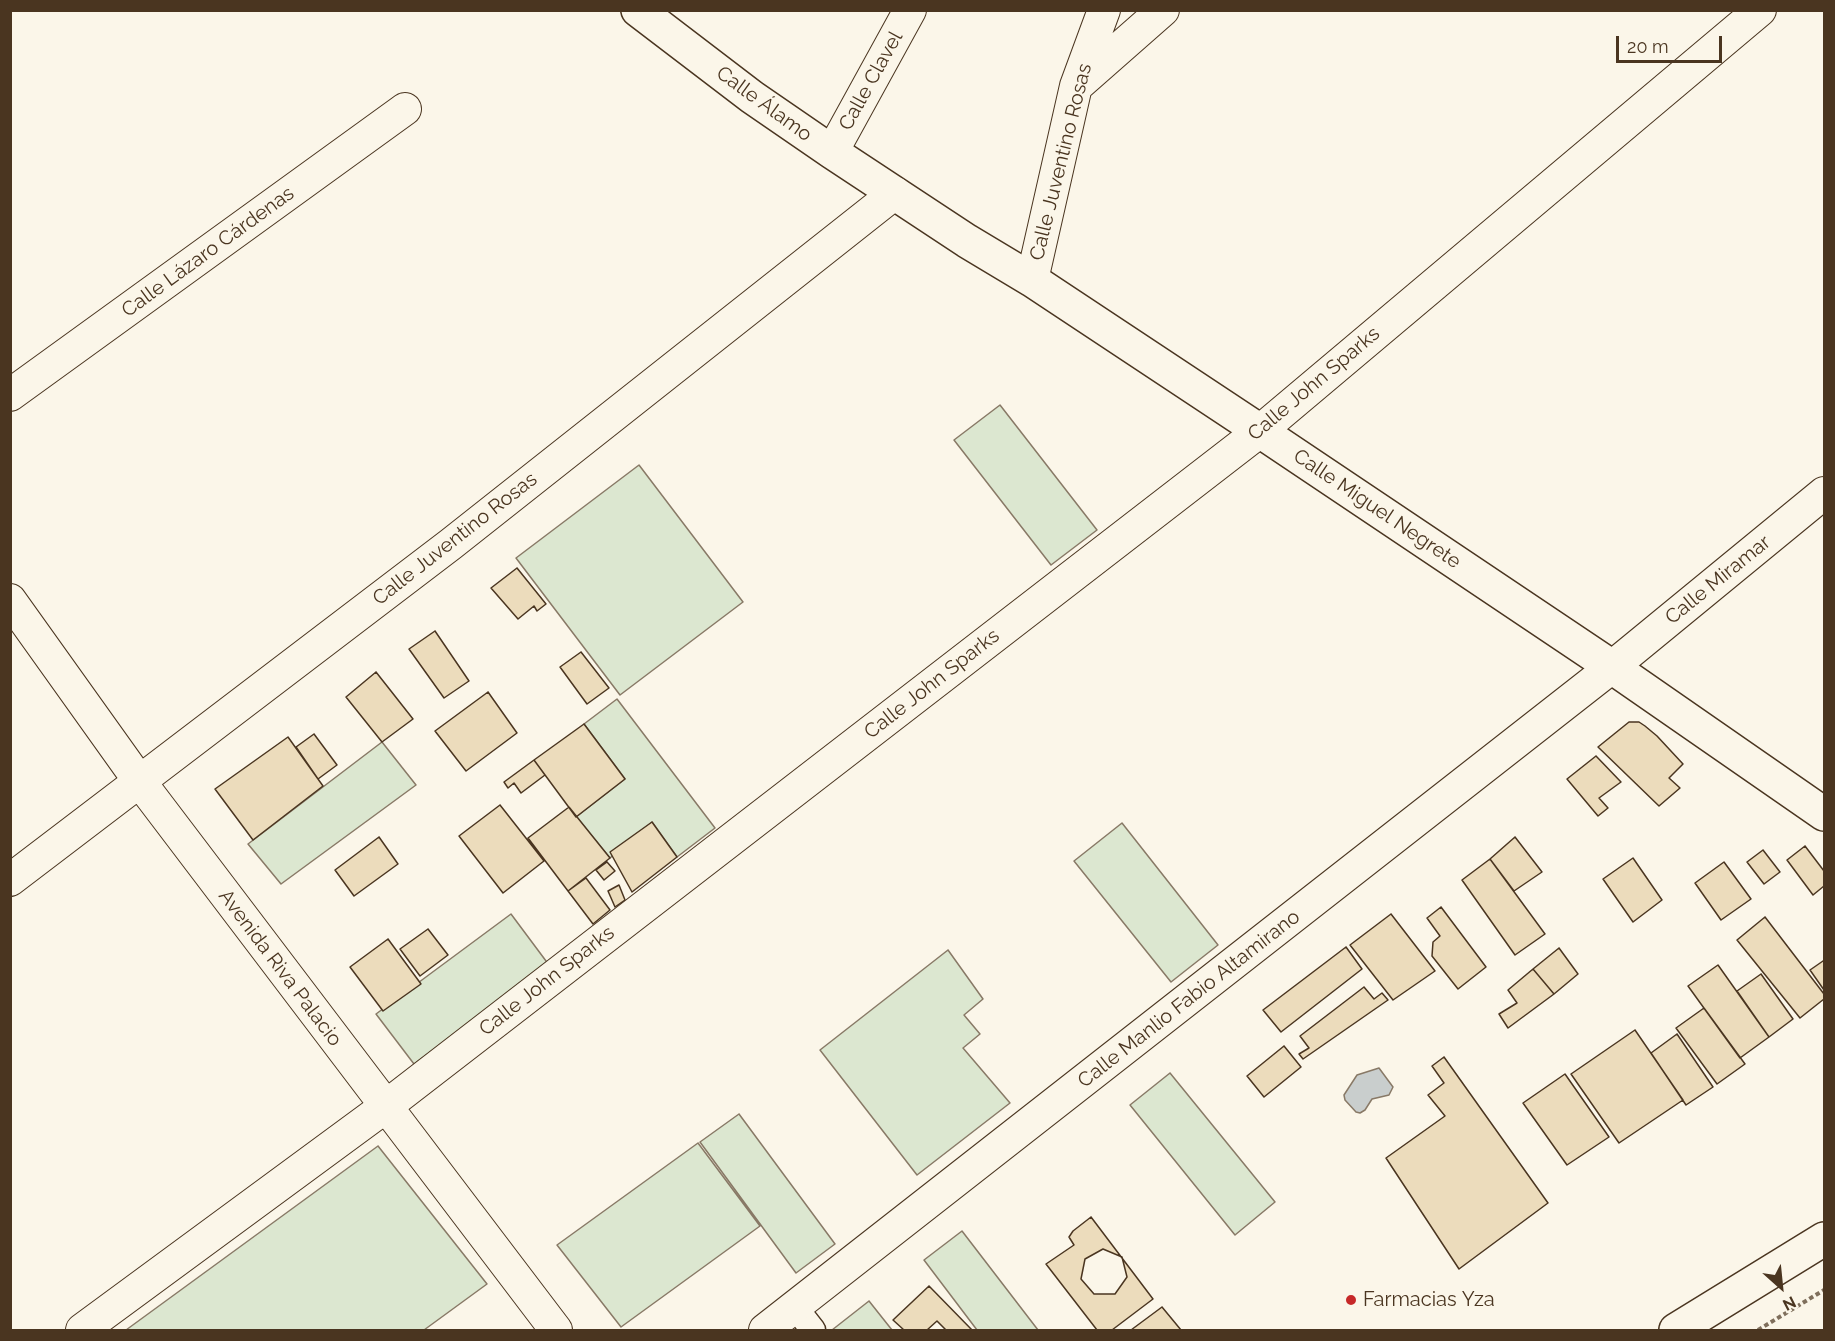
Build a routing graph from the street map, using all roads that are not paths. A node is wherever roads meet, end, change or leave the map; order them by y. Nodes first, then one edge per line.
1 (638, 10) edge
2 (910, 10) edge
3 (1104, 10) edge
4 (1162, 10) edge
5 (1760, 10) edge
6 (1076, 86) junction
7 (405, 109) dead end
8 (832, 152) junction
9 (895, 193) junction
10 (1032, 280) junction
11 (10, 394) edge
12 (1260, 431) junction
13 (1824, 493) edge
14 (10, 600) edge
15 (1612, 667) junction
16 (141, 782) junction
17 (1824, 814) edge
18 (10, 880) edge
19 (385, 1107) junction
20 (1824, 1239) edge
21 (804, 1319) edge
22 (82, 1330) edge
23 (556, 1330) edge
24 (765, 1330) edge
25 (1676, 1330) edge

1 - 8 main road, Calle Álamo
2 - 8 street, Calle Clavel
3 - 6 street, Calle Juventino Rosas
4 - 6 street
5 - 12 street, Calle John Sparks
6 - 10 street, Calle Juventino Rosas
7 - 11 street, Calle Lázaro Cárdenas
8 - 9 main road, Calle Álamo
9 - 10 main road, Calle Miguel Negrete
9 - 16 street, Calle Juventino Rosas
10 - 12 main road, Calle Miguel Negrete
12 - 15 main road, Calle Miguel Negrete
12 - 19 street, Calle John Sparks
13 - 15 street, Calle Miramar
14 - 16 street, Avenida Riva Palacio
15 - 17 main road, Calle Miguel Negrete
15 - 21 street, Calle Manlio Fabio Altamirano
16 - 18 street, Calle Juventino Rosas
16 - 19 street, Avenida Riva Palacio
19 - 22 street, Calle John Sparks
19 - 23 street, Avenida Riva Palacio
20 - 25 main road
21 - 24 street, Calle Manlio Fabio Altamirano

